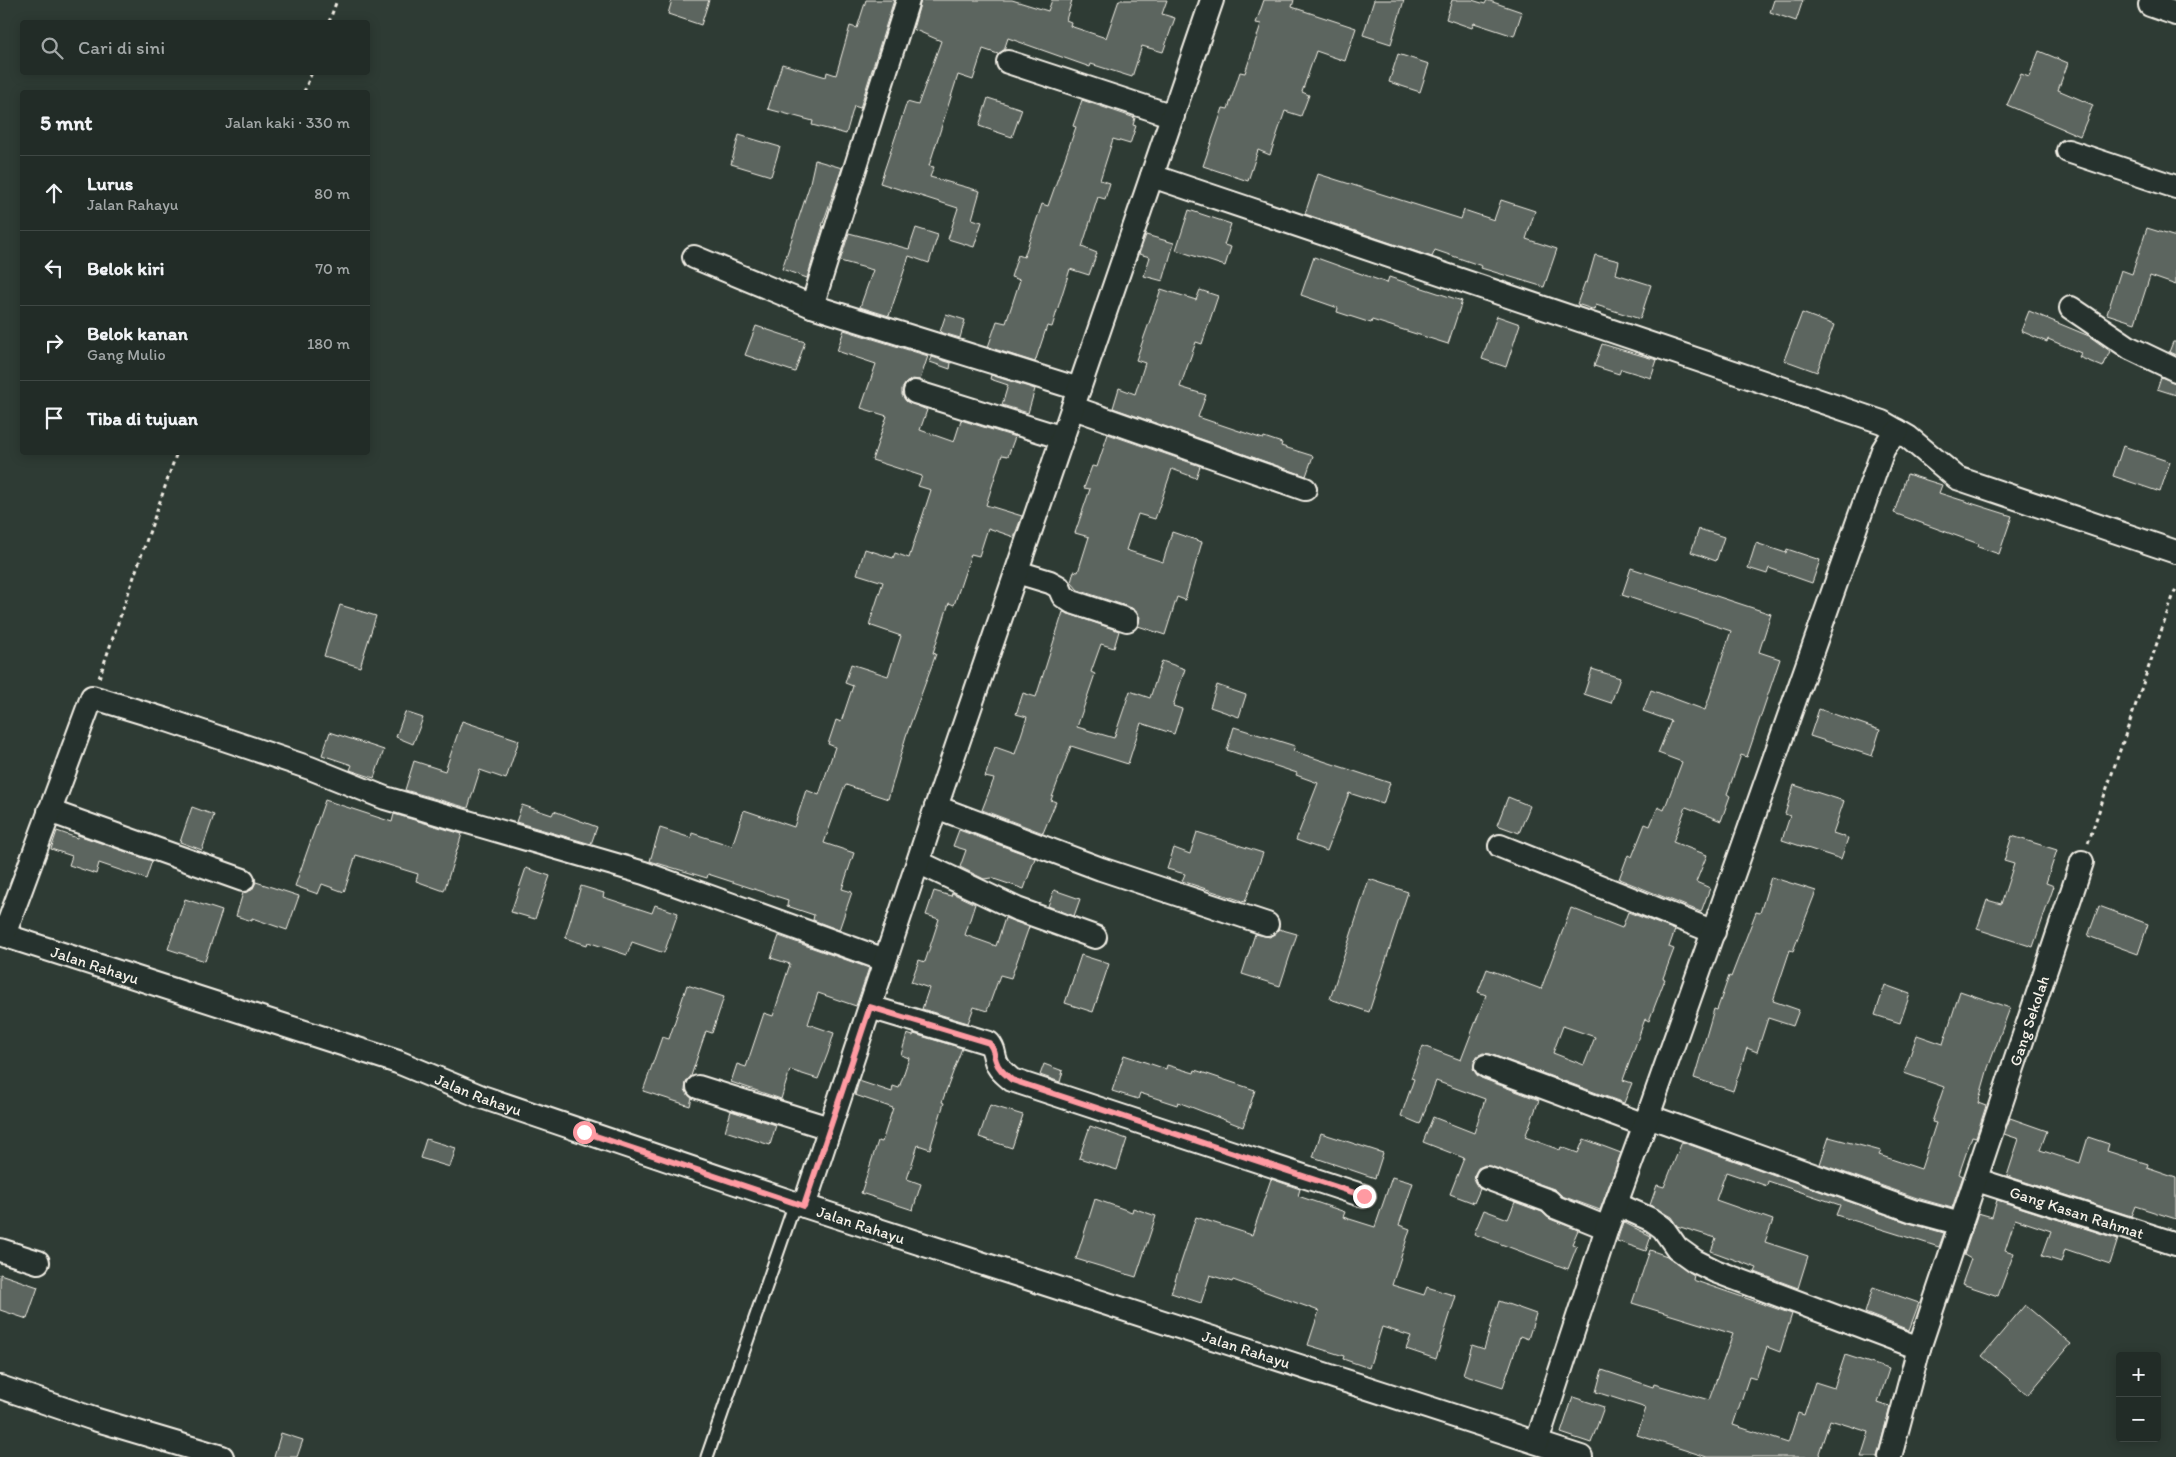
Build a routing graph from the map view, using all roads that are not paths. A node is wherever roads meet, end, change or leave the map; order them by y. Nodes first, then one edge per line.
1 (908, 0) edge
2 (1212, 0) edge
3 (2150, 5) dead end
4 (2176, 14) edge
5 (1008, 62) dead end
6 (1173, 116) junction
7 (2068, 151) dead end
8 (1152, 176) junction
9 (2176, 187) edge
10 (694, 257) dead end
11 (812, 306) junction
12 (2071, 308) dead end
13 (2176, 370) edge
14 (915, 392) dead end
15 (1076, 398) junction
16 (1898, 431) junction
17 (1063, 438) junction
18 (1305, 489) dead end
19 (2176, 552) edge
20 (1017, 572) junction
21 (1127, 620) dead end
22 (936, 807) junction
23 (49, 811) junction
24 (1500, 846) dead end
25 (918, 862) junction
26 (2082, 862) road end
27 (243, 880) dead end
28 (1267, 924) dead end
29 (1714, 932) junction
30 (2, 934) edge
31 (1095, 937) dead end
32 (885, 960) junction
33 (870, 1007) junction
34 (1486, 1066) dead end
35 (698, 1087) dead end
36 (1647, 1121) junction
37 (829, 1128) junction
38 (1487, 1178) dead end
39 (1977, 1180) junction
40 (1364, 1196) dead end
41 (799, 1204) junction
42 (1616, 1204) junction
43 (1961, 1224) junction
44 (1607, 1228) junction
45 (2176, 1244) edge
46 (0, 1250) edge
47 (38, 1262) dead end
48 (1919, 1348) junction
49 (0, 1387) edge
50 (1537, 1442) junction
51 (222, 1457) edge
52 (707, 1457) edge
53 (1580, 1457) edge
54 (1890, 1457) edge

1 - 11 street
2 - 6 street
3 - 4 street
5 - 6 street
6 - 8 street
7 - 9 street
8 - 15 street
8 - 16 street
10 - 11 street
11 - 15 street
12 - 13 street
14 - 17 street
15 - 17 street
15 - 18 street
16 - 19 street
16 - 29 street
17 - 20 street
20 - 21 street
20 - 22 street
22 - 25 street
22 - 28 street
23 - 27 street
23 - 30 street
23 - 32 street
24 - 29 street
25 - 31 street
25 - 32 street
26 - 39 street, Gang Sekolah
29 - 36 street
30 - 41 street, Jalan Rahayu
32 - 33 street
33 - 37 street
33 - 40 street
34 - 36 street
35 - 37 street
36 - 42 street
36 - 43 street
37 - 41 street
38 - 44 street
39 - 43 street, Gang Sekolah
39 - 45 street, Gang Kasan Rahmat
41 - 50 street, Jalan Rahayu
41 - 52 lane
42 - 44 street
42 - 48 street
43 - 48 street, Gang Sekolah
44 - 50 street
46 - 47 street
48 - 54 street, Gang Sekolah
49 - 51 street
50 - 53 street, Jalan Rahayu

